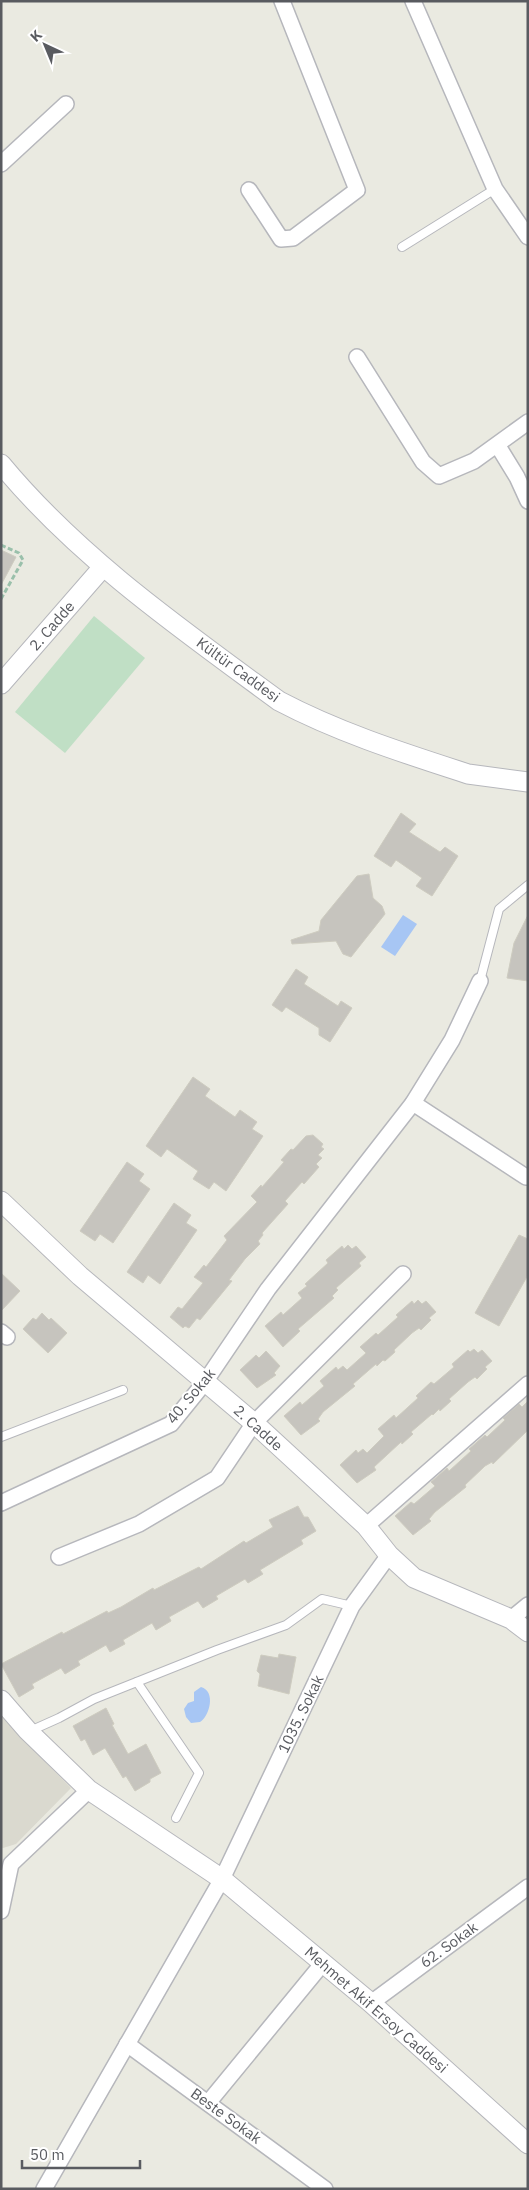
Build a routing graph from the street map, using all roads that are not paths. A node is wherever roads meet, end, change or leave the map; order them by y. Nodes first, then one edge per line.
1 (282, 1) edge
2 (413, 1) edge
3 (66, 104) dead end
4 (1, 164) edge
5 (495, 189) junction
6 (249, 190) dead end
7 (528, 237) edge
8 (402, 247) dead end
9 (357, 357) dead end
10 (528, 422) edge
11 (498, 446) junction
12 (1, 464) edge
13 (528, 501) edge
14 (103, 567) junction
15 (1, 684) edge
16 (528, 782) edge
17 (528, 885) edge
18 (480, 981) joint
19 (413, 1103) junction
20 (526, 1177) dead end
21 (1, 1201) edge
22 (403, 1274) dead end
23 (205, 1382) junction
24 (528, 1384) edge
25 (123, 1390) dead end
26 (254, 1423) junction
27 (1, 1437) edge
28 (1, 1502) edge
29 (366, 1526) junction
30 (389, 1555) junction
31 (59, 1556) dead end
32 (528, 1605) edge
33 (352, 1606) junction
34 (511, 1619) junction
35 (528, 1632) edge
36 (137, 1682) junction
37 (1, 1700) edge
38 (28, 1731) junction
39 (89, 1790) junction
40 (176, 1818) dead end
41 (6, 1860) edge
42 (222, 1879) junction
43 (528, 1887) edge
44 (1, 1911) edge
45 (323, 1963) junction
46 (371, 2003) junction
47 (127, 2044) junction
48 (208, 2103) junction
49 (528, 2144) edge
50 (44, 2189) edge
51 (325, 2189) edge

1 - 6 street
2 - 5 street
3 - 4 street
5 - 7 street
5 - 8 lane
9 - 11 street
10 - 11 street
11 - 13 street
12 - 14 street, Kültür Caddesi
14 - 15 street, 2. Cadde
14 - 16 street, Kültür Caddesi
17 - 18 lane
18 - 19 street, 40. Sokak
19 - 20 street
19 - 23 street, 40. Sokak
21 - 23 street, 2. Cadde
22 - 26 street
23 - 26 street, 2. Cadde
23 - 28 street, 40. Sokak
24 - 29 street
25 - 27 lane
26 - 29 street, 2. Cadde
26 - 31 street
29 - 30 street, 2. Cadde
30 - 33 street, 1035. Sokak
30 - 34 street, 2. Cadde
32 - 34 street
33 - 36 lane
33 - 42 street, 1035. Sokak
34 - 35 street, 2. Cadde
36 - 38 lane
36 - 40 lane
37 - 38 street, Mehmet Akif Ersoy Caddesi
38 - 39 street, Mehmet Akif Ersoy Caddesi
39 - 41 street
39 - 42 street, Mehmet Akif Ersoy Caddesi
41 - 44 street
42 - 45 street, Mehmet Akif Ersoy Caddesi
42 - 47 street
43 - 46 street, 62. Sokak
45 - 46 street, Mehmet Akif Ersoy Caddesi
45 - 48 street
46 - 49 street, Mehmet Akif Ersoy Caddesi
47 - 48 street, Beste Sokak
47 - 50 street
48 - 51 street, Beste Sokak

